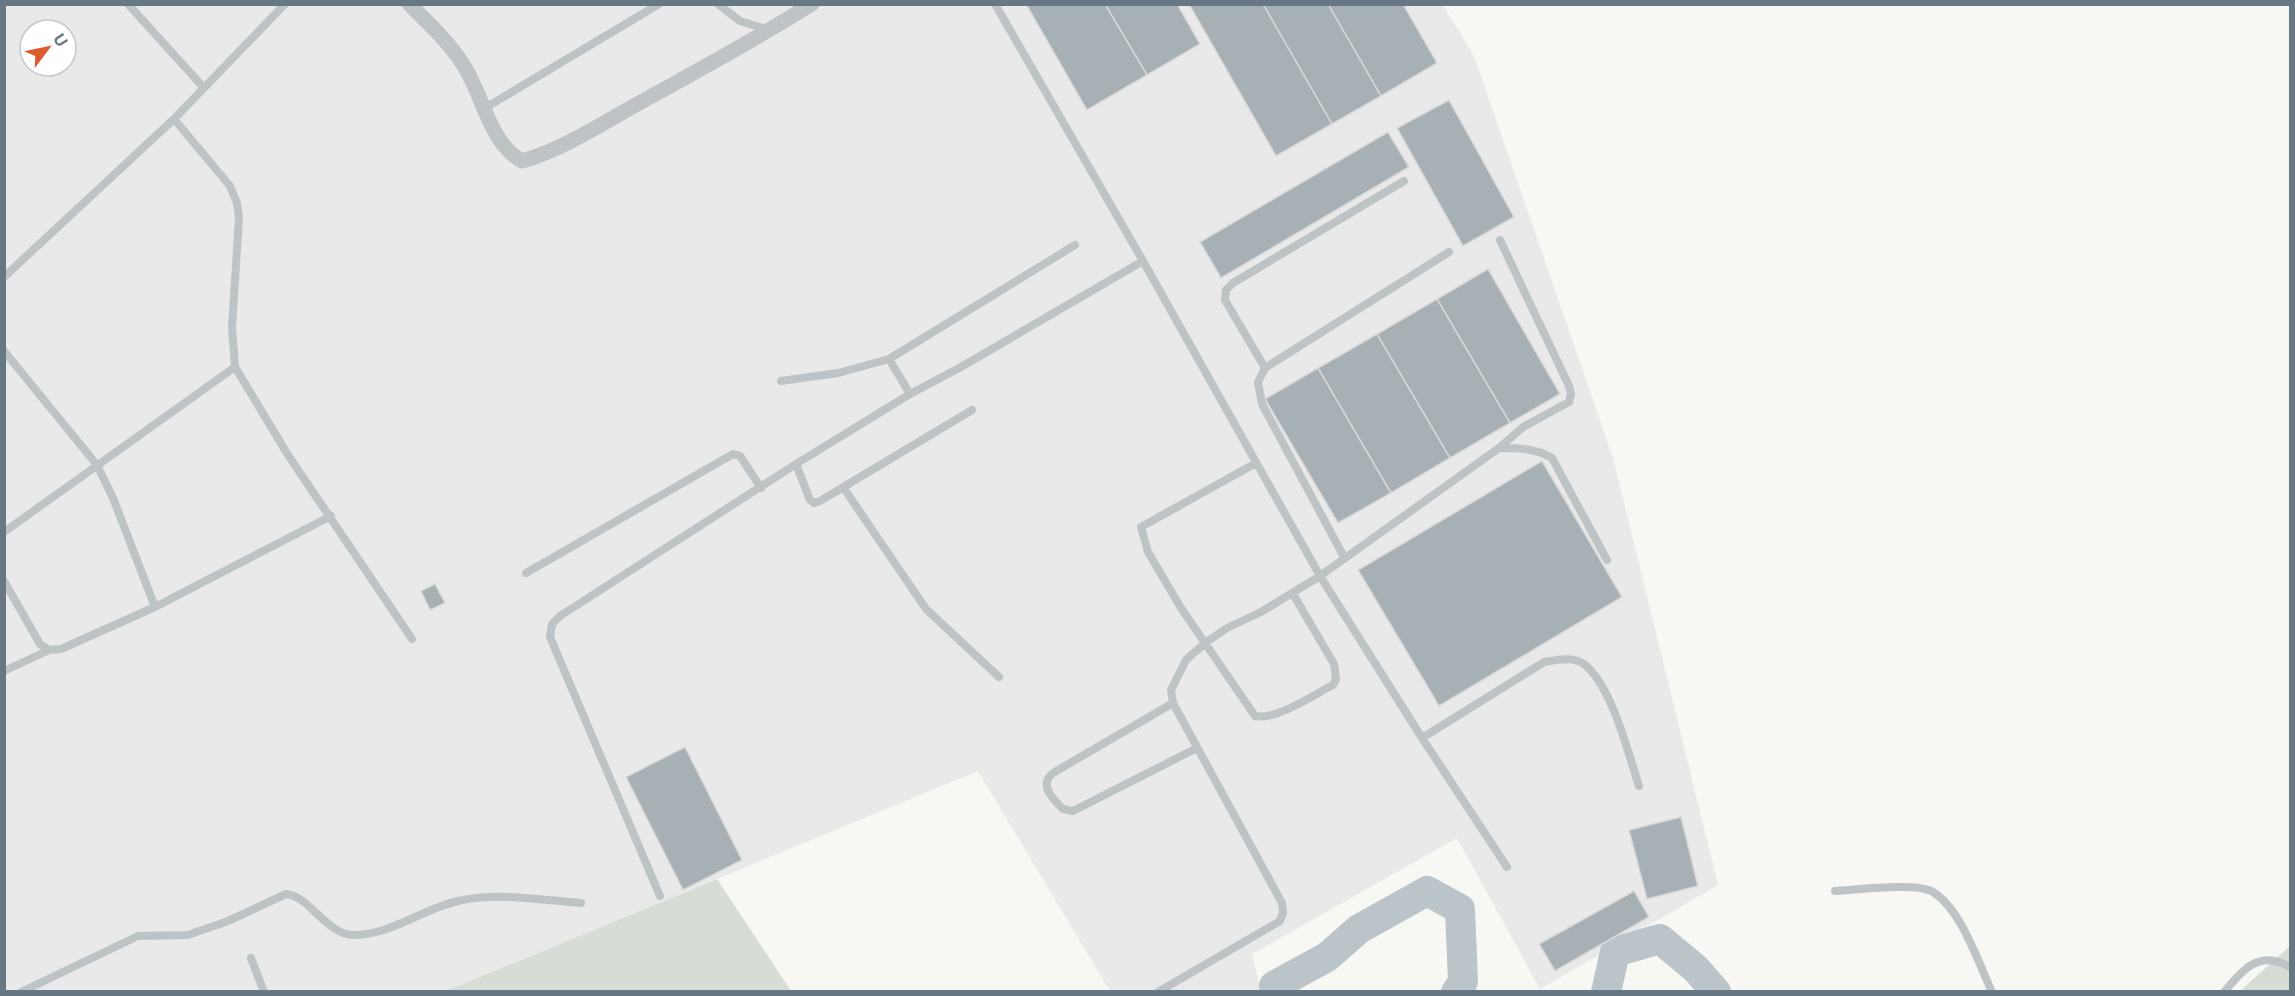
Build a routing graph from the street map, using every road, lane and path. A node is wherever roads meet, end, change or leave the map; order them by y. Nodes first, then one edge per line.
1 (128, 4) edge
2 (285, 4) edge
3 (409, 4) edge
4 (659, 4) edge
5 (718, 4) edge
6 (813, 4) edge
7 (995, 4) edge
8 (770, 30) junction
9 (204, 88) junction
10 (484, 108) junction
11 (174, 119) junction
12 (1404, 181) dead end
13 (1500, 240) dead end
14 (1075, 245) dead end
15 (1449, 252) dead end
16 (1143, 261) junction
17 (4, 277) edge
18 (4, 351) edge
19 (889, 359) junction
20 (235, 367) junction
21 (1265, 368) junction
22 (781, 381) dead end
23 (910, 394) junction
24 (972, 410) dead end
25 (1499, 448) junction
26 (1256, 463) junction
27 (796, 464) junction
28 (97, 465) junction
29 (843, 487) junction
30 (761, 488) junction
31 (331, 516) junction
32 (4, 532) edge
33 (1344, 557) junction
34 (1607, 560) dead end
35 (526, 573) dead end
36 (1320, 576) junction
37 (4, 581) edge
38 (1293, 594) junction
39 (155, 608) junction
40 (412, 639) dead end
41 (1205, 643) junction
42 (49, 650) junction
43 (4, 671) edge
44 (999, 677) dead end
45 (1173, 703) junction
46 (1422, 738) junction
47 (1197, 748) junction
48 (1639, 786) dead end
49 (1507, 867) dead end
50 (1835, 891) dead end
51 (660, 896) dead end
52 (581, 903) dead end
53 (251, 958) dead end
54 (2290, 967) edge
55 (21, 992) edge
56 (264, 992) edge
57 (1158, 992) edge
58 (1992, 992) edge
59 (2224, 992) edge

1 - 9 lane
2 - 9 lane
3 - 10 street
4 - 10 lane
5 - 8 lane
6 - 8 street
7 - 16 lane
8 - 10 street
9 - 11 lane
11 - 17 lane
11 - 20 lane
12 - 21 lane
13 - 25 lane
14 - 19 lane
15 - 21 lane
16 - 23 lane
16 - 26 lane
18 - 28 lane
19 - 22 lane
19 - 23 lane
20 - 28 lane
20 - 31 lane
21 - 33 lane
23 - 27 lane
24 - 29 lane
25 - 33 lane
25 - 34 lane
26 - 36 lane
26 - 41 lane
27 - 29 lane
27 - 30 lane
28 - 32 lane
28 - 39 lane
29 - 44 lane
30 - 35 lane
30 - 51 lane
31 - 39 lane
31 - 40 lane
33 - 36 lane
36 - 38 lane
36 - 46 lane
37 - 42 lane
38 - 41 lane
38 - 41 lane
39 - 42 lane
41 - 45 lane
42 - 43 lane
45 - 47 lane
45 - 47 lane
46 - 48 lane
46 - 49 lane
47 - 57 lane
50 - 58 lane
52 - 55 lane
53 - 56 lane
54 - 59 lane

